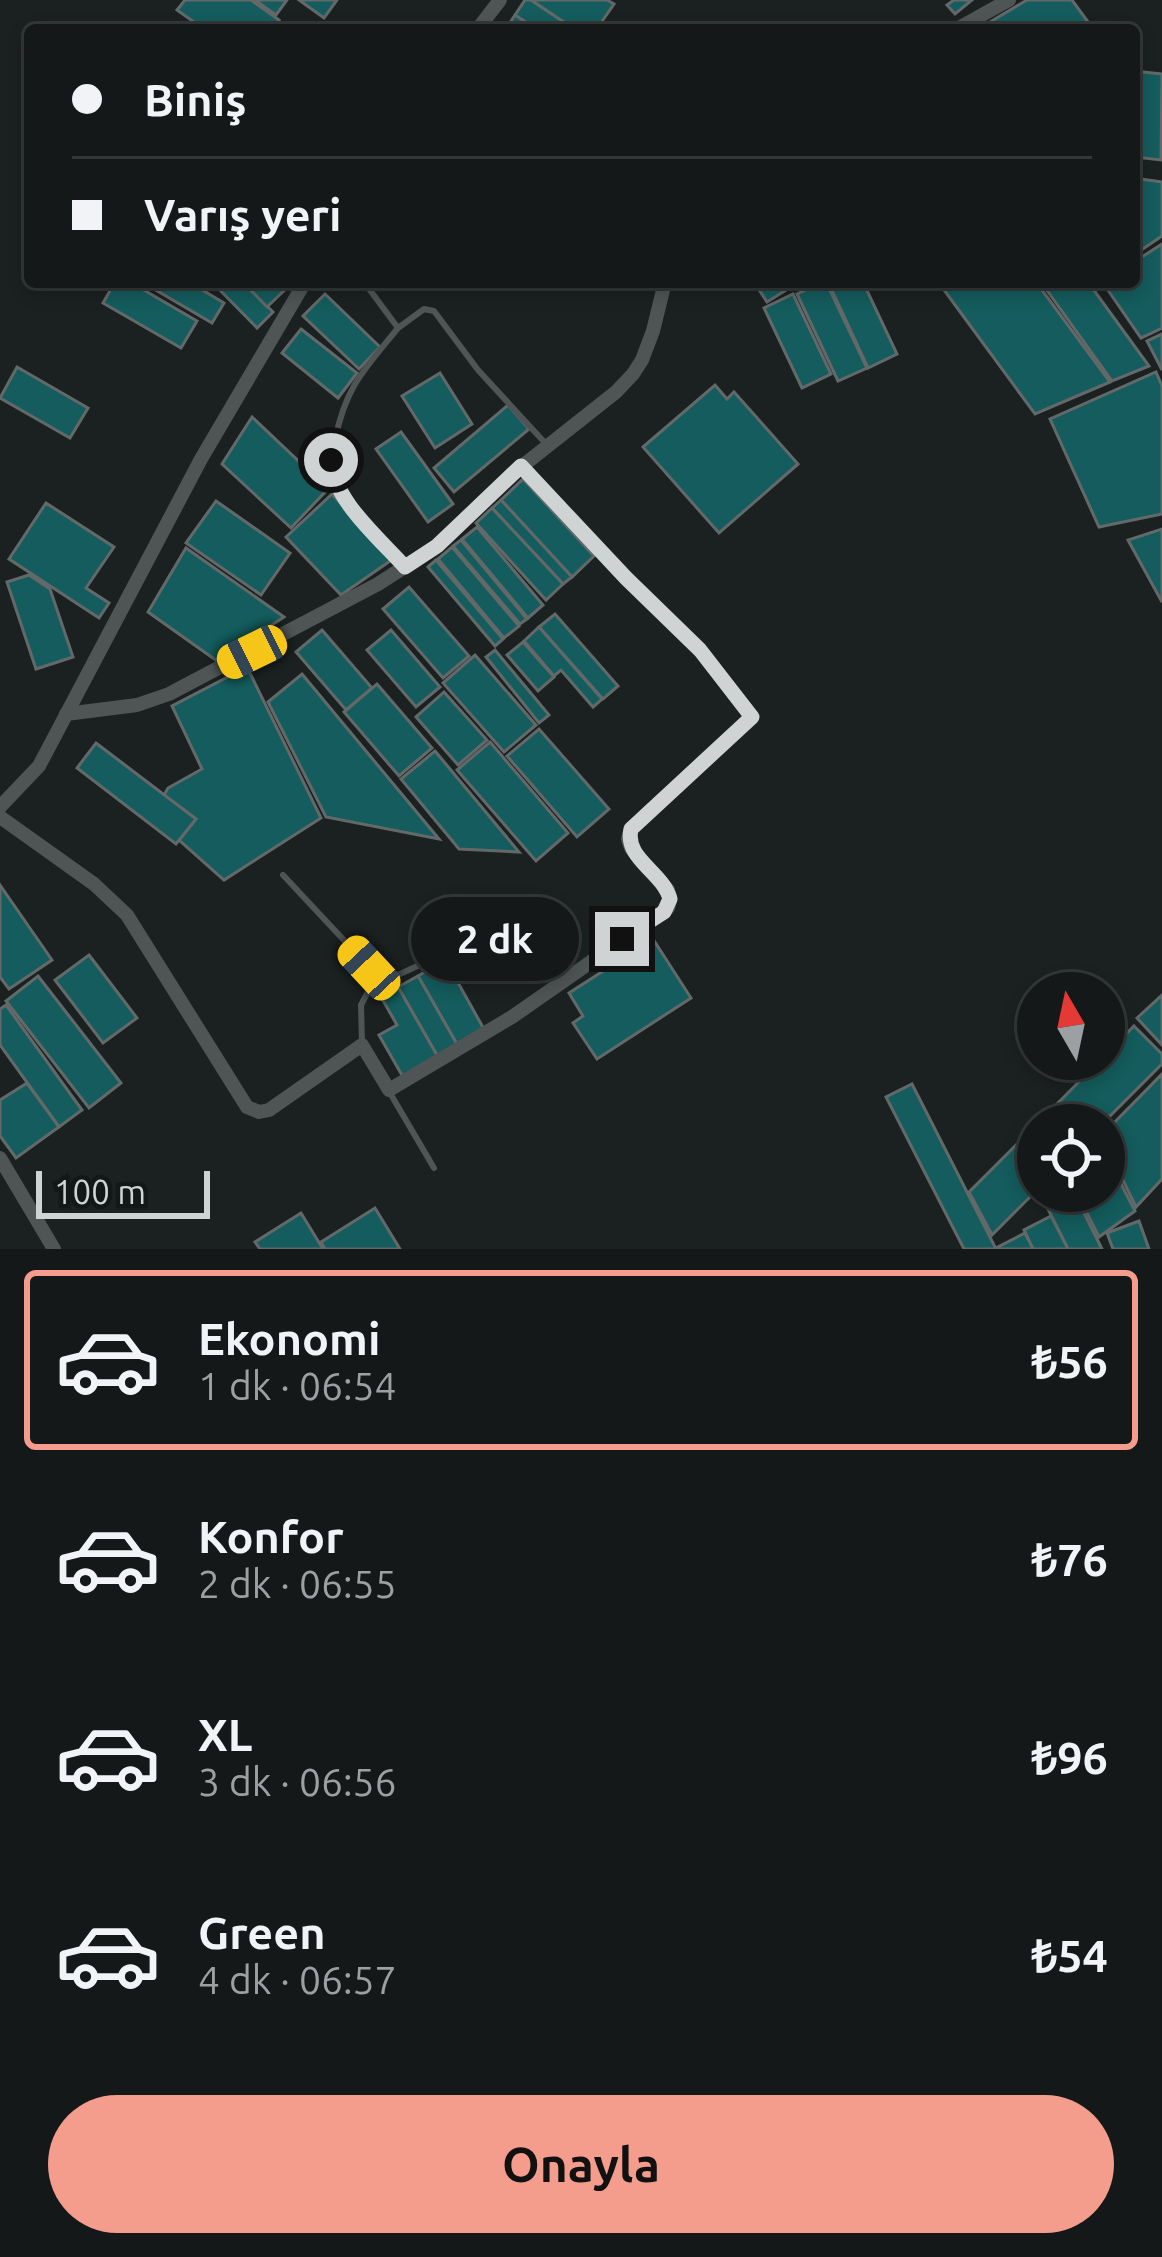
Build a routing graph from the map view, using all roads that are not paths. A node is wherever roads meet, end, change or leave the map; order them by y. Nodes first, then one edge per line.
1 (1009, 0) edge
2 (966, 24) edge
3 (301, 288) edge
4 (368, 288) edge
5 (663, 288) edge
6 (398, 328) junction
7 (547, 445) junction
8 (521, 466) junction
9 (405, 567) junction
10 (66, 714) junction
11 (0, 807) edge
12 (0, 818) edge
13 (283, 875) dead end
14 (469, 936) dead end
15 (378, 983) junction
16 (362, 1045) junction
17 (388, 1090) junction
18 (0, 1158) edge
19 (434, 1168) dead end
20 (54, 1249) edge

1 - 2 street
3 - 10 street
4 - 6 lane
5 - 7 street
6 - 7 lane
6 - 9 lane
7 - 8 street
8 - 9 street
8 - 17 street
9 - 10 street
10 - 11 street
12 - 16 street
13 - 15 lane
14 - 15 lane
15 - 16 lane
16 - 17 street
17 - 19 lane
18 - 20 street

